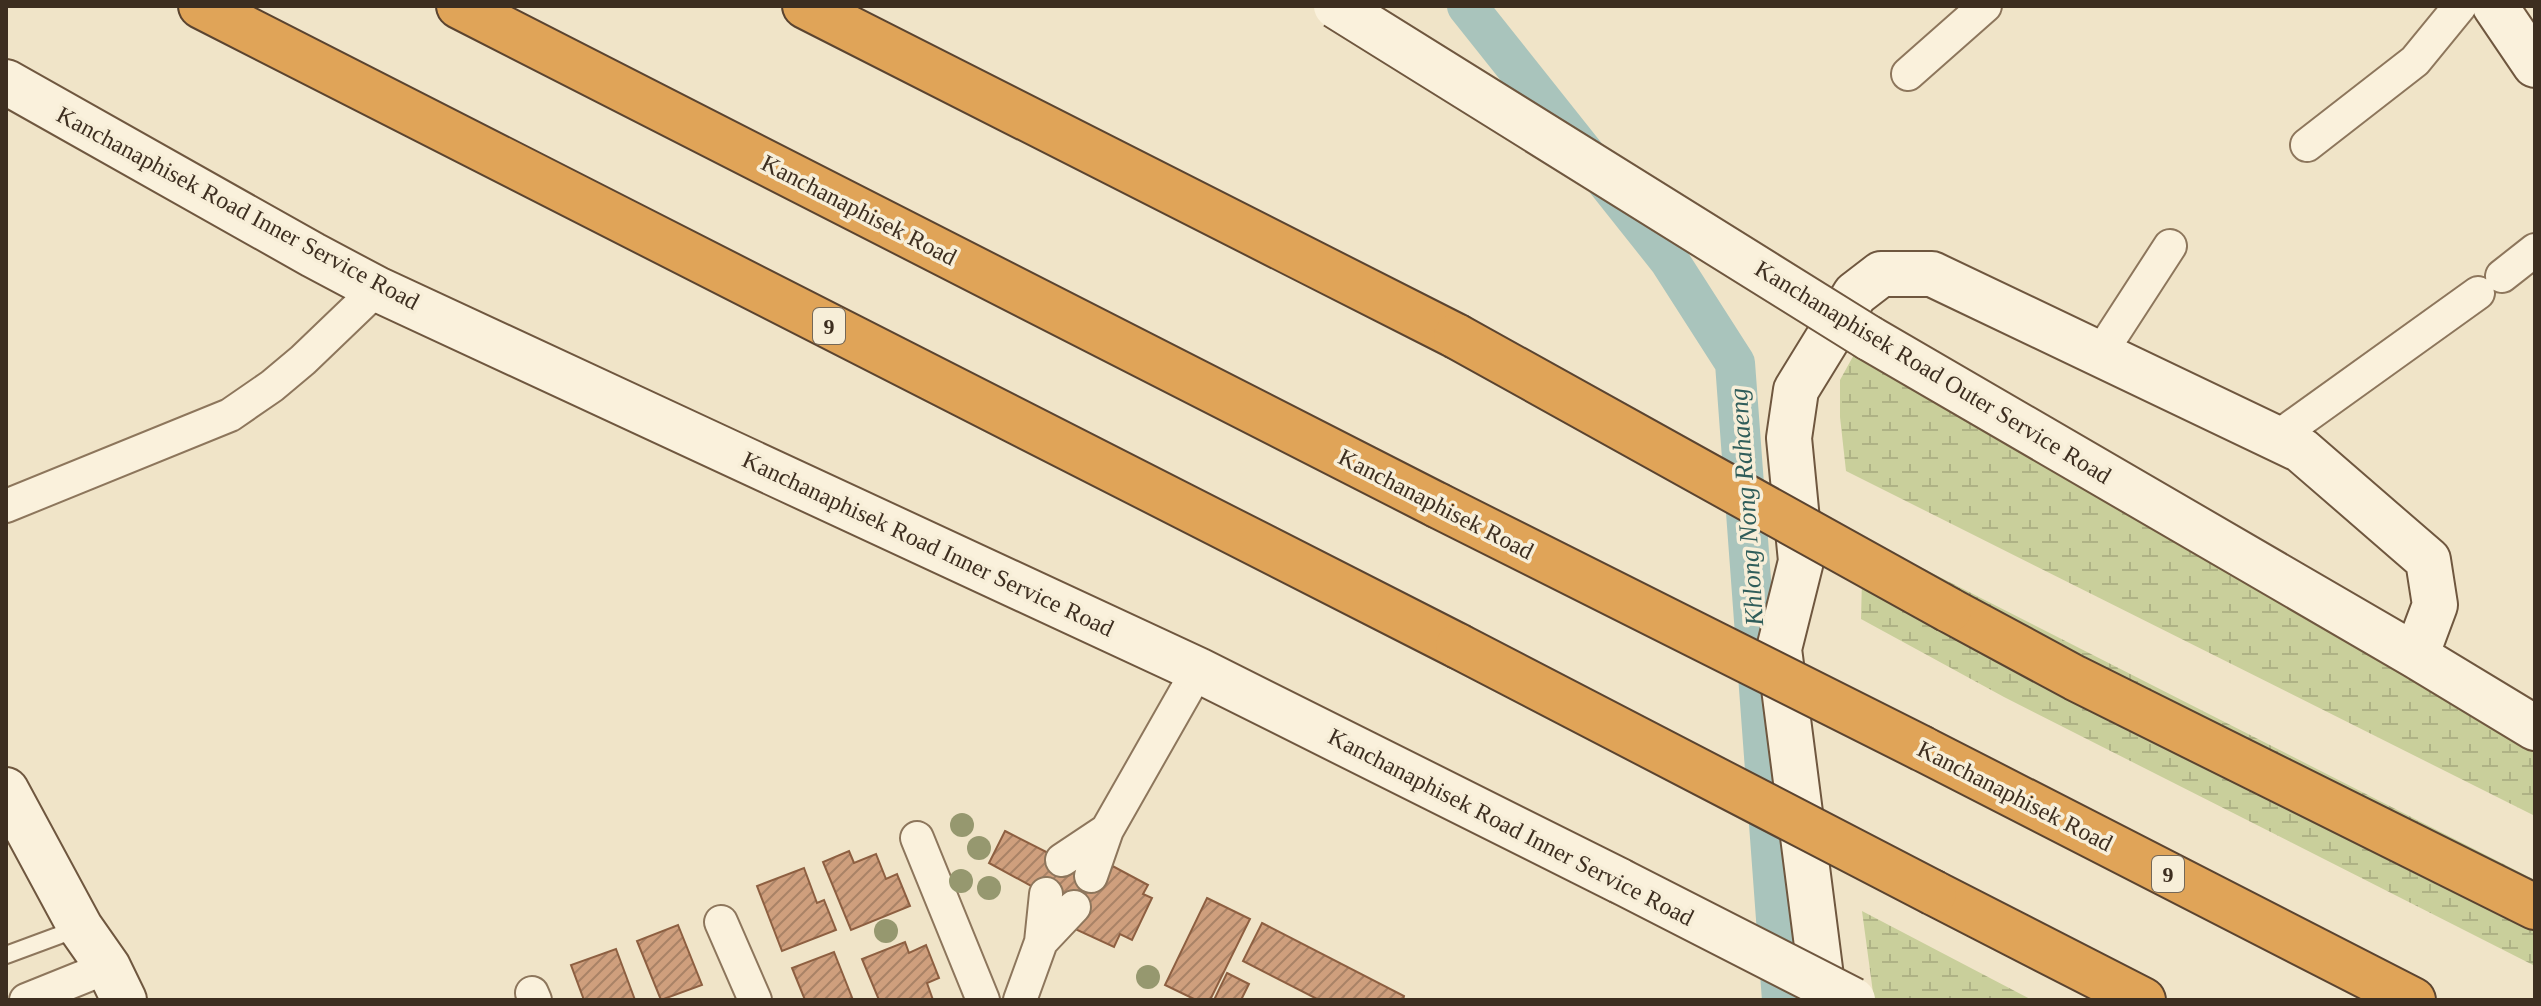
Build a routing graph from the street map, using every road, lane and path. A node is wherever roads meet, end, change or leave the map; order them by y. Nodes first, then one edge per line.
1 (201, 6) edge
2 (459, 6) edge
3 (805, 6) edge
4 (1336, 6) edge
5 (1985, 6) edge
6 (2460, 6) edge
7 (2495, 6) edge
8 (2535, 65) edge
9 (1908, 74) dead end
10 (6, 82) edge
11 (2307, 145) dead end
12 (2170, 246) dead end
13 (2535, 250) edge
14 (377, 289) junction
15 (2100, 354) junction
16 (2276, 438) junction
17 (6, 506) edge
18 (2416, 656) junction
19 (1198, 670) junction
20 (2535, 728) edge
21 (6, 790) edge
22 (1107, 830) junction
23 (917, 838) dead end
24 (1062, 860) dead end
25 (1091, 876) dead end
26 (1060, 900) dead end
27 (2535, 907) edge
28 (721, 922) dead end
29 (80, 927) junction
30 (6, 955) edge
31 (116, 984) edge
32 (26, 1000) edge
33 (755, 1000) edge
34 (983, 1000) edge
35 (1020, 1000) edge
36 (1824, 1000) edge
37 (1853, 1000) edge
38 (2143, 1000) edge
39 (2413, 1000) edge

1 - 38 highway, 9, bridge
2 - 39 highway, Kanchanaphisek Road / 9, bridge
3 - 27 highway, bridge
4 - 18 main road, Kanchanaphisek Road Outer Service Road, bridge
5 - 9 street
6 - 11 street
7 - 8 main road
10 - 14 main road, Kanchanaphisek Road Inner Service Road
12 - 15 street
13 - 16 street
14 - 17 street
14 - 19 main road, Kanchanaphisek Road Inner Service Road
15 - 16 main road
15 - 36 main road
16 - 18 main road
18 - 20 main road, Kanchanaphisek Road Outer Service Road
19 - 22 street
19 - 37 main road, Kanchanaphisek Road Inner Service Road, bridge
21 - 29 main road
22 - 24 street
22 - 25 street
23 - 34 street
26 - 35 street
28 - 33 street
29 - 30 lane
29 - 31 main road
31 - 32 street

